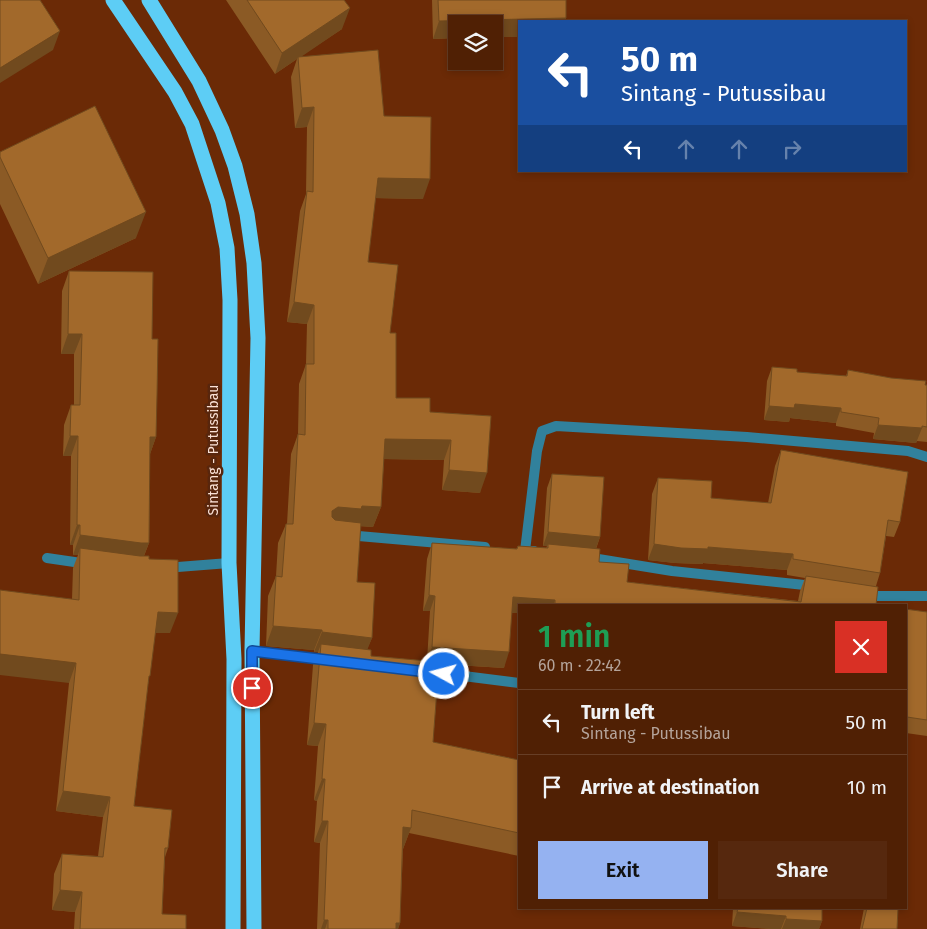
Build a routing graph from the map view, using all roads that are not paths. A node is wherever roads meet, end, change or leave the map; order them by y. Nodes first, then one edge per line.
1 (113, 0) edge
2 (149, 0) edge
3 (927, 457) edge
4 (340, 535) edge
5 (497, 548) edge
6 (544, 552) edge
7 (579, 556) edge
8 (47, 558) dead end
9 (229, 563) junction
10 (96, 565) edge
11 (153, 569) edge
12 (826, 588) edge
13 (852, 592) edge
14 (927, 596) edge
15 (252, 651) junction
16 (338, 661) edge
17 (415, 670) edge
18 (518, 683) edge
19 (233, 929) edge
20 (254, 929) edge

1 - 9 highway, Sintang - Putussibau
2 - 15 highway
3 - 6 street
4 - 5 street
7 - 12 street
8 - 10 street
9 - 11 street
9 - 19 highway, Sintang - Putussibau
13 - 14 street
15 - 16 street
15 - 20 highway
17 - 18 street

